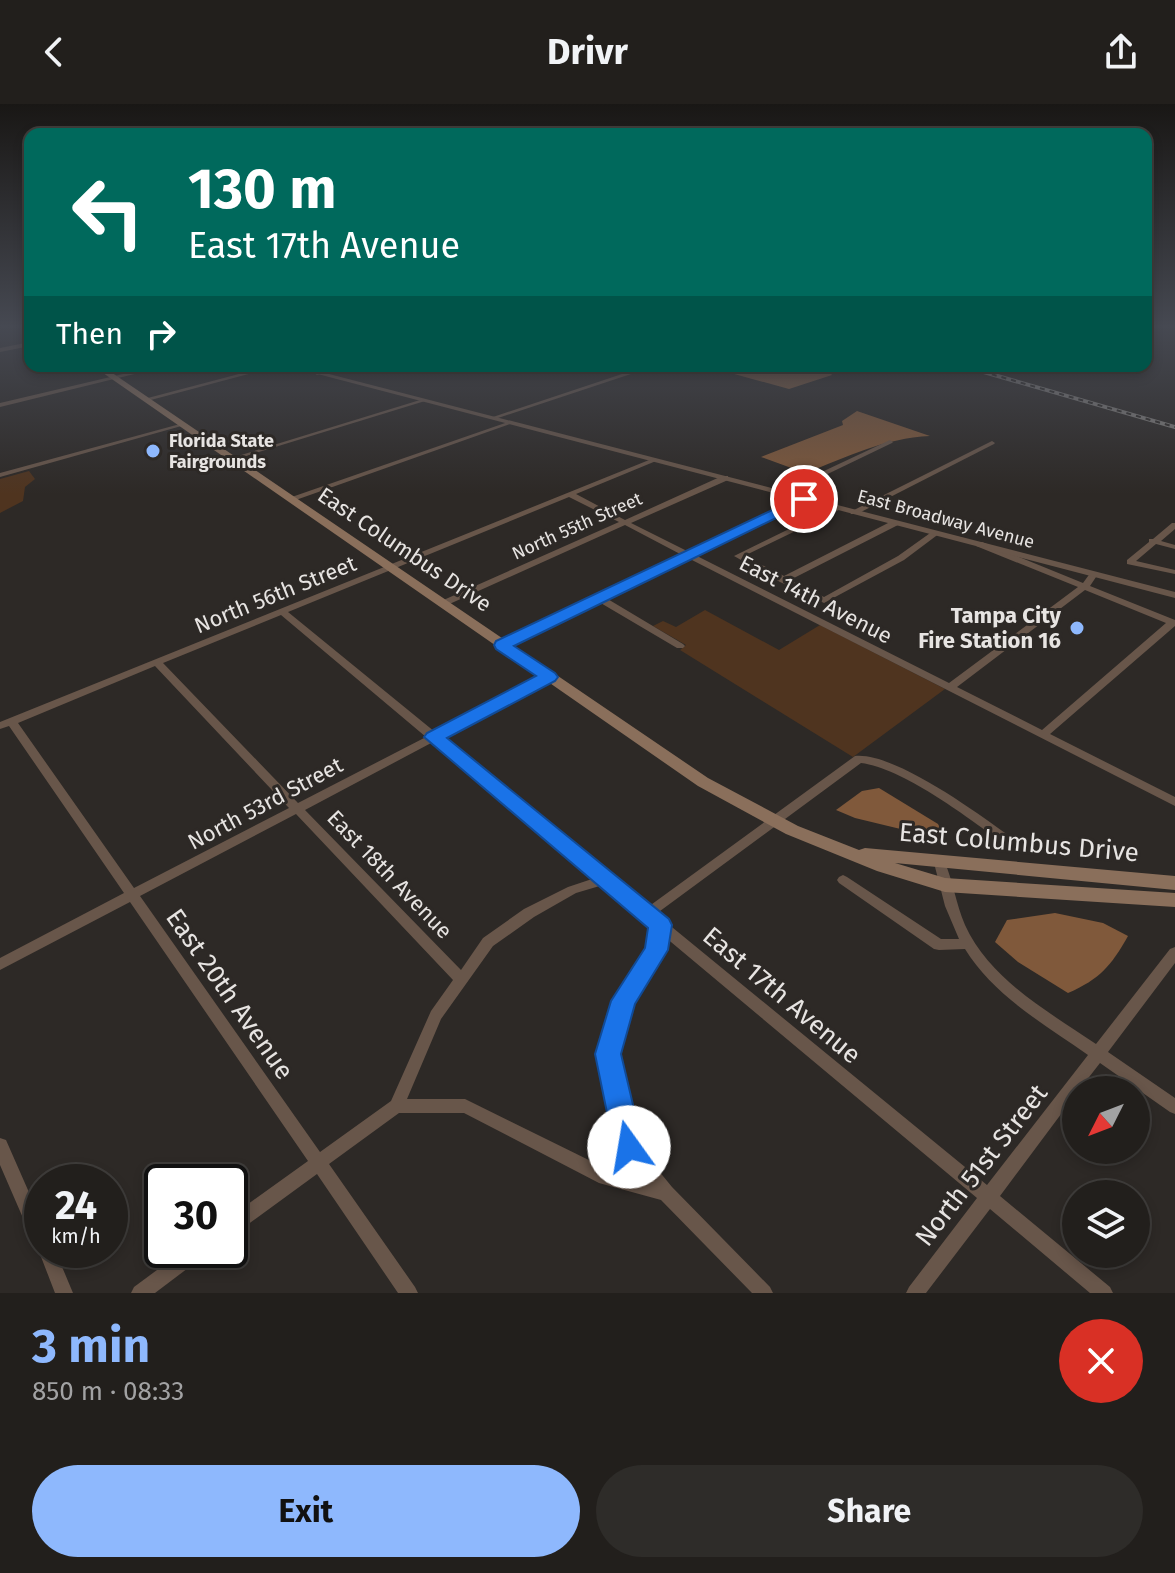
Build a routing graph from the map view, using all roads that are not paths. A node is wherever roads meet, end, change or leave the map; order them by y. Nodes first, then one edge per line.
1 (91, 383) edge
2 (123, 383) edge
3 (208, 383) edge
4 (356, 383) edge
5 (599, 383) edge
6 (147, 399) junction
7 (422, 401) junction
8 (0, 405) edge
9 (493, 418) junction
10 (510, 423) junction
11 (182, 425) junction
12 (890, 442) dead end
13 (992, 443) dead end
14 (231, 459) junction
15 (654, 460) junction
16 (0, 475) edge
17 (725, 478) junction
18 (781, 493) junction
19 (569, 494) junction
20 (290, 499) junction
21 (804, 499) junction
22 (839, 508) junction
23 (854, 512) junction
24 (625, 522) junction
25 (895, 523) junction
26 (1175, 525) edge
27 (936, 533) junction
28 (979, 544) junction
29 (1147, 545) junction
30 (1175, 547) edge
31 (689, 555) junction
32 (388, 567) junction
33 (1175, 572) edge
34 (1094, 574) junction
35 (783, 580) junction
36 (1084, 587) junction
37 (1175, 595) edge
38 (599, 598) junction
39 (442, 604) junction
40 (282, 611) junction
41 (1174, 623) edge
42 (502, 645) junction
43 (680, 646) dead end
44 (156, 662) junction
45 (549, 677) junction
46 (949, 688) junction
47 (6, 724) edge
48 (1043, 735) junction
49 (434, 737) junction
50 (1175, 802) edge
51 (297, 809) junction
52 (771, 821) junction
53 (1004, 838) dead end
54 (857, 854) junction
55 (940, 863) junction
56 (605, 879) junction
57 (843, 880) dead end
58 (1175, 883) edge
59 (945, 885) junction
60 (132, 895) junction
61 (1175, 900) edge
62 (647, 914) junction
63 (661, 925) junction
64 (965, 944) junction
65 (1175, 953) edge
66 (0, 964) edge
67 (460, 978) junction
68 (1098, 1055) junction
69 (396, 1106) junction
70 (1175, 1107) edge
71 (0, 1146) edge
72 (629, 1147) junction
73 (318, 1162) junction
74 (605, 1177) junction
75 (666, 1193) junction
76 (990, 1198) junction
77 (24, 1201) edge
78 (248, 1214) edge
79 (54, 1268) edge
80 (174, 1268) edge
81 (64, 1293) edge
82 (140, 1293) edge
83 (409, 1293) edge
84 (764, 1293) edge
85 (915, 1293) edge
86 (1104, 1293) edge

1 - 8 street
2 - 6 main road, East Columbus Drive
3 - 6 street
4 - 7 street, East Broadway Avenue
5 - 9 street
6 - 11 main road, East Columbus Drive
7 - 9 street, East Broadway Avenue
7 - 14 street
9 - 10 street, East Broadway Avenue
10 - 15 street, East Broadway Avenue
10 - 20 street
11 - 14 main road, East Columbus Drive
11 - 16 street
12 - 18 street
13 - 23 street
14 - 20 main road, East Columbus Drive
15 - 17 street, East Broadway Avenue
15 - 19 street, North 56th Street
17 - 18 street, East Broadway Avenue
17 - 24 street, North 55th Street
18 - 21 street, East Broadway Avenue
19 - 24 street, East 14th Avenue
19 - 32 street, North 56th Street
20 - 32 main road, East Columbus Drive
21 - 22 street, East Broadway Avenue
21 - 31 street
22 - 23 street, East Broadway Avenue
22 - 35 street
23 - 25 street, East Broadway Avenue
24 - 31 street, East 14th Avenue
24 - 39 street, North 55th Street
25 - 27 street, East Broadway Avenue
25 - 35 street
26 - 29 street
27 - 28 street, East Broadway Avenue
27 - 35 street
28 - 34 street, East Broadway Avenue
28 - 36 street
29 - 30 street
29 - 33 street
31 - 38 street
31 - 46 street, East 14th Avenue
32 - 39 main road, East Columbus Drive
32 - 40 street, North 56th Street
34 - 36 street
34 - 37 street, East Broadway Avenue
36 - 41 street
36 - 46 street
38 - 42 street
38 - 43 street
39 - 42 main road, East Columbus Drive
40 - 44 street, North 56th Street
40 - 49 street, East 17th Avenue
41 - 48 street
42 - 45 main road, East Columbus Drive
44 - 47 street, North 56th Street
44 - 51 street, East 18th Avenue
45 - 49 street, North 53rd Street
45 - 52 main road, East Columbus Drive
46 - 48 street, East 14th Avenue
47 - 60 street, East 20th Avenue
48 - 50 street, East 14th Avenue
49 - 51 street, North 53rd Street
49 - 56 street, East 17th Avenue
51 - 60 street, North 53rd Street
51 - 67 street, East 18th Avenue
52 - 53 street
52 - 54 main road, East Columbus Drive
52 - 62 street
54 - 55 main road, East Columbus Drive
54 - 59 main road, East Columbus Drive
55 - 58 main road, East Columbus Drive
55 - 59 street
56 - 62 street, East 17th Avenue
56 - 67 street
57 - 64 street
59 - 61 main road, East Columbus Drive
59 - 64 street
60 - 66 street, North 53rd Street
60 - 73 street, East 20th Avenue
62 - 63 street, East 17th Avenue
63 - 72 street
63 - 76 street, East 17th Avenue
64 - 68 street
65 - 68 street, North 51st Street
67 - 69 street
68 - 70 street
68 - 76 street, North 51st Street
69 - 73 street
69 - 74 street
71 - 77 street
72 - 74 street
72 - 75 street
73 - 78 street
73 - 83 street, East 20th Avenue
74 - 75 street
75 - 84 street
76 - 85 street, North 51st Street
76 - 86 street, East 17th Avenue
79 - 81 street
80 - 82 street

